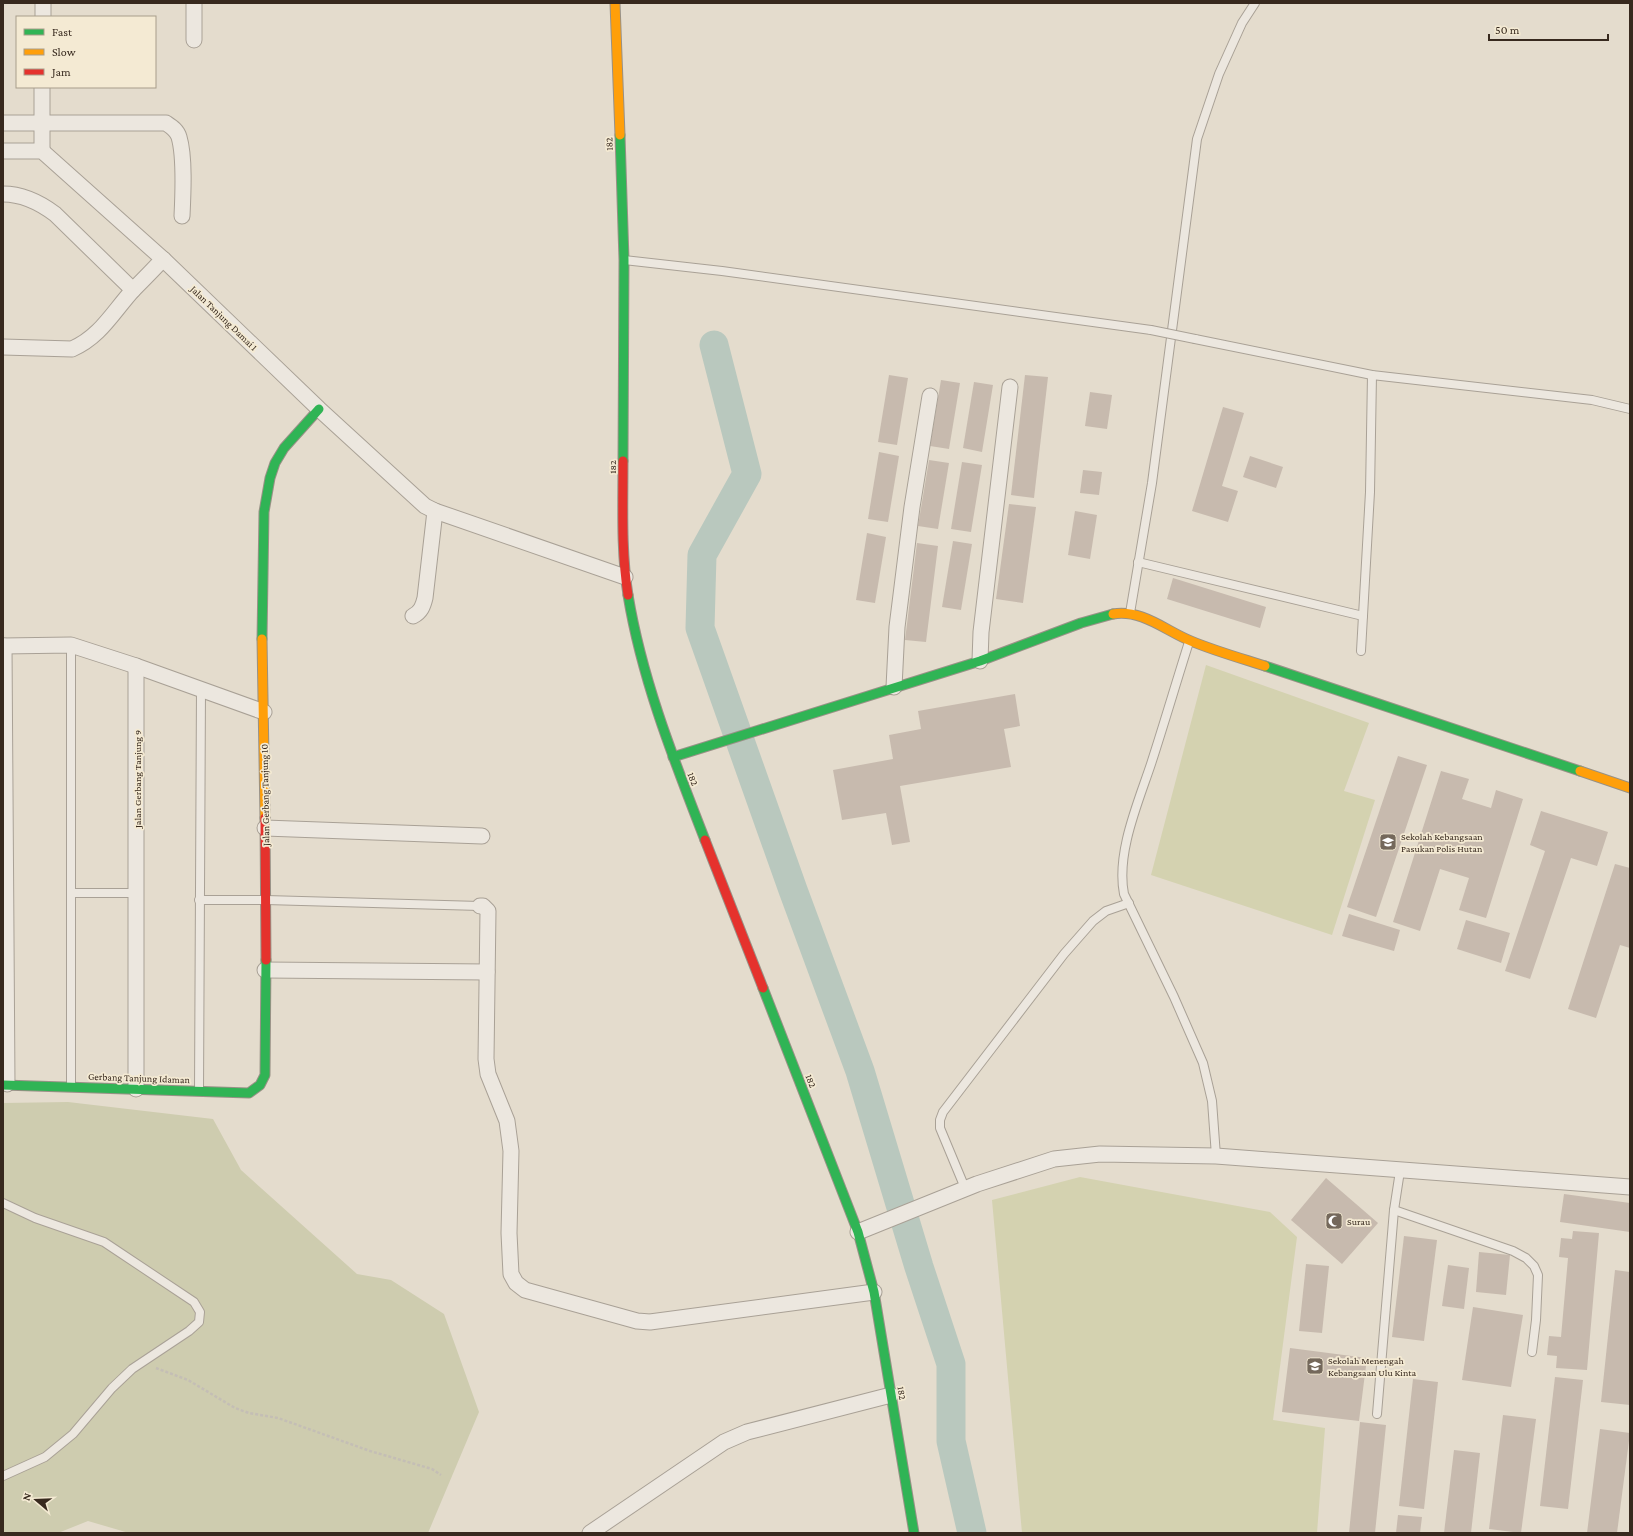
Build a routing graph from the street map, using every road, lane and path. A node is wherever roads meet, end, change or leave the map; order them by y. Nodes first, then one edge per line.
1 (43, 3) edge
2 (194, 3) edge
3 (614, 3) edge
4 (1255, 3) edge
5 (43, 16) edge
6 (194, 40) dead end
7 (42, 88) edge
8 (42, 122) junction
9 (3, 123) edge
10 (3, 151) edge
11 (42, 151) junction
12 (3, 194) edge
13 (182, 216) dead end
14 (163, 259) junction
15 (624, 260) junction
16 (133, 290) junction
17 (3, 347) edge
18 (1372, 375) junction
19 (1010, 387) dead end
20 (930, 396) dead end
21 (319, 409) junction
22 (1630, 409) edge
23 (436, 511) junction
24 (1138, 562) junction
25 (625, 577) junction
26 (1130, 614) junction
27 (413, 616) dead end
28 (1363, 616) junction
29 (1190, 641) junction
30 (71, 645) junction
31 (3, 646) edge
32 (1361, 651) dead end
33 (980, 661) junction
34 (136, 666) junction
35 (894, 687) junction
36 (201, 689) junction
37 (264, 712) junction
38 (673, 757) junction
39 (1630, 788) edge
40 (265, 828) junction
41 (482, 836) dead end
42 (4, 887) edge
43 (72, 893) junction
44 (138, 893) junction
45 (199, 900) junction
46 (266, 900) junction
47 (1129, 903) junction
48 (480, 906) joint
49 (264, 970) junction
50 (487, 972) junction
51 (265, 1075) joint
52 (5, 1084) edge
53 (71, 1087) junction
54 (136, 1089) junction
55 (199, 1091) junction
56 (1216, 1156) junction
57 (1400, 1171) junction
58 (1630, 1187) edge
59 (965, 1188) junction
60 (3, 1203) edge
61 (1394, 1210) junction
62 (858, 1232) junction
63 (874, 1292) junction
64 (1532, 1352) dead end
65 (132, 1369) junction
66 (891, 1395) junction
67 (1377, 1414) dead end
68 (441, 1475) dead end
69 (3, 1476) edge
70 (590, 1533) edge
71 (914, 1533) edge

1 - 5 street
2 - 6 street
3 - 15 street, 182
4 - 24 lane
7 - 8 street
8 - 9 street
8 - 11 street
8 - 13 street
10 - 11 street
11 - 14 street, Jalan Tanjung Damai 1
12 - 16 street
14 - 16 street
14 - 21 street, Jalan Tanjung Damai 1
15 - 18 lane, bridge
15 - 25 street, 182
16 - 17 street
18 - 22 lane
18 - 28 lane
19 - 33 street
20 - 35 street
21 - 23 street, Jalan Tanjung Damai 1
21 - 37 street, Jalan Gerbang Tanjung 10
23 - 25 street, Jalan Tanjung Damai 1
23 - 27 street
24 - 26 lane
24 - 28 lane
25 - 38 street, 182
26 - 29 street
26 - 33 street
28 - 32 lane
29 - 39 street
29 - 47 lane
30 - 31 street
30 - 34 street
30 - 43 lane
31 - 42 street
33 - 35 street
34 - 36 street
34 - 44 street, Jalan Gerbang Tanjung 9
35 - 38 street
36 - 37 street
36 - 45 lane
37 - 40 street, Jalan Gerbang Tanjung 10
38 - 62 street, 182
40 - 41 street
40 - 46 street, Jalan Gerbang Tanjung 10
42 - 52 street
43 - 44 lane
43 - 53 lane
44 - 54 street, Jalan Gerbang Tanjung 9
45 - 46 lane
45 - 55 lane
46 - 48 lane
46 - 49 street, Jalan Gerbang Tanjung 10
47 - 56 lane
47 - 59 lane
48 - 50 street
49 - 50 street
49 - 51 street, Jalan Gerbang Tanjung 10
50 - 63 street
51 - 55 street, Gerbang Tanjung Idaman
52 - 53 street, Gerbang Tanjung Idaman
53 - 54 street, Gerbang Tanjung Idaman
54 - 55 street, Gerbang Tanjung Idaman
56 - 57 street
56 - 59 street
57 - 58 street
57 - 61 lane
59 - 62 street
60 - 65 lane
61 - 64 lane
61 - 67 lane
62 - 63 street, 182
63 - 66 street, 182
65 - 68 path
65 - 69 lane
66 - 70 street
66 - 71 street, 182

